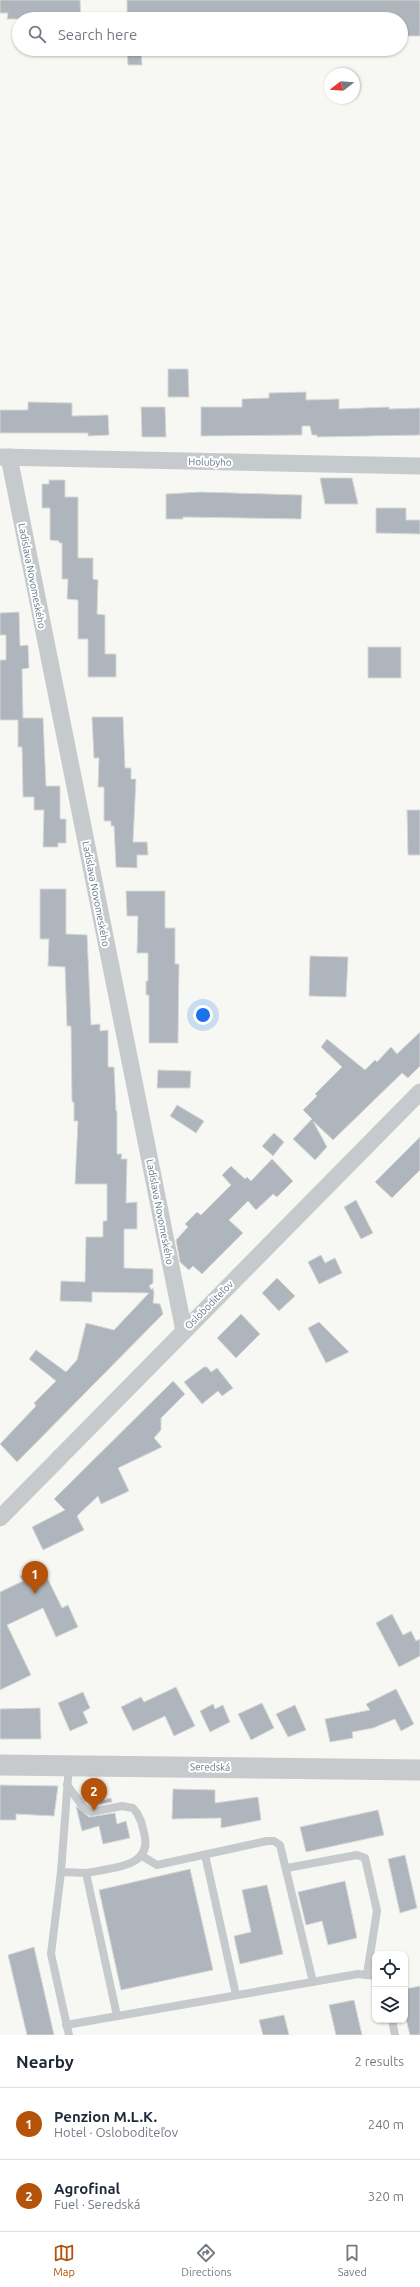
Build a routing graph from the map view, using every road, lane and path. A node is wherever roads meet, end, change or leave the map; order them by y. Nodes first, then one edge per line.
1 (4, 457) edge
2 (420, 466) edge
3 (420, 1092) edge
4 (184, 1331) junction
5 (0, 1518) edge
6 (0, 1765) edge
7 (420, 1770) edge
8 (68, 1775) junction
9 (205, 1855) junction
10 (142, 1856) junction
11 (287, 1868) junction
12 (61, 1872) junction
13 (86, 1873) junction
14 (371, 1975) edge
15 (313, 1982) junction
16 (236, 1995) junction
17 (117, 2016) junction
18 (393, 2023) edge
19 (66, 2025) junction
20 (68, 2035) edge
21 (396, 2035) edge

1 - 2 street, Holubyho
1 - 4 street, Ladislava Novomeského
3 - 4 street, Osloboditeľov
4 - 5 street, Osloboditeľov
6 - 8 street, Seredská
7 - 8 street, Seredská
8 - 10 lane
8 - 12 lane
9 - 10 lane
9 - 11 lane
9 - 16 lane
10 - 13 lane
11 - 14 lane
11 - 15 lane
12 - 13 lane
12 - 19 lane
13 - 17 lane
14 - 15 lane
15 - 16 lane
16 - 17 lane
17 - 19 lane
18 - 21 lane
19 - 20 lane

